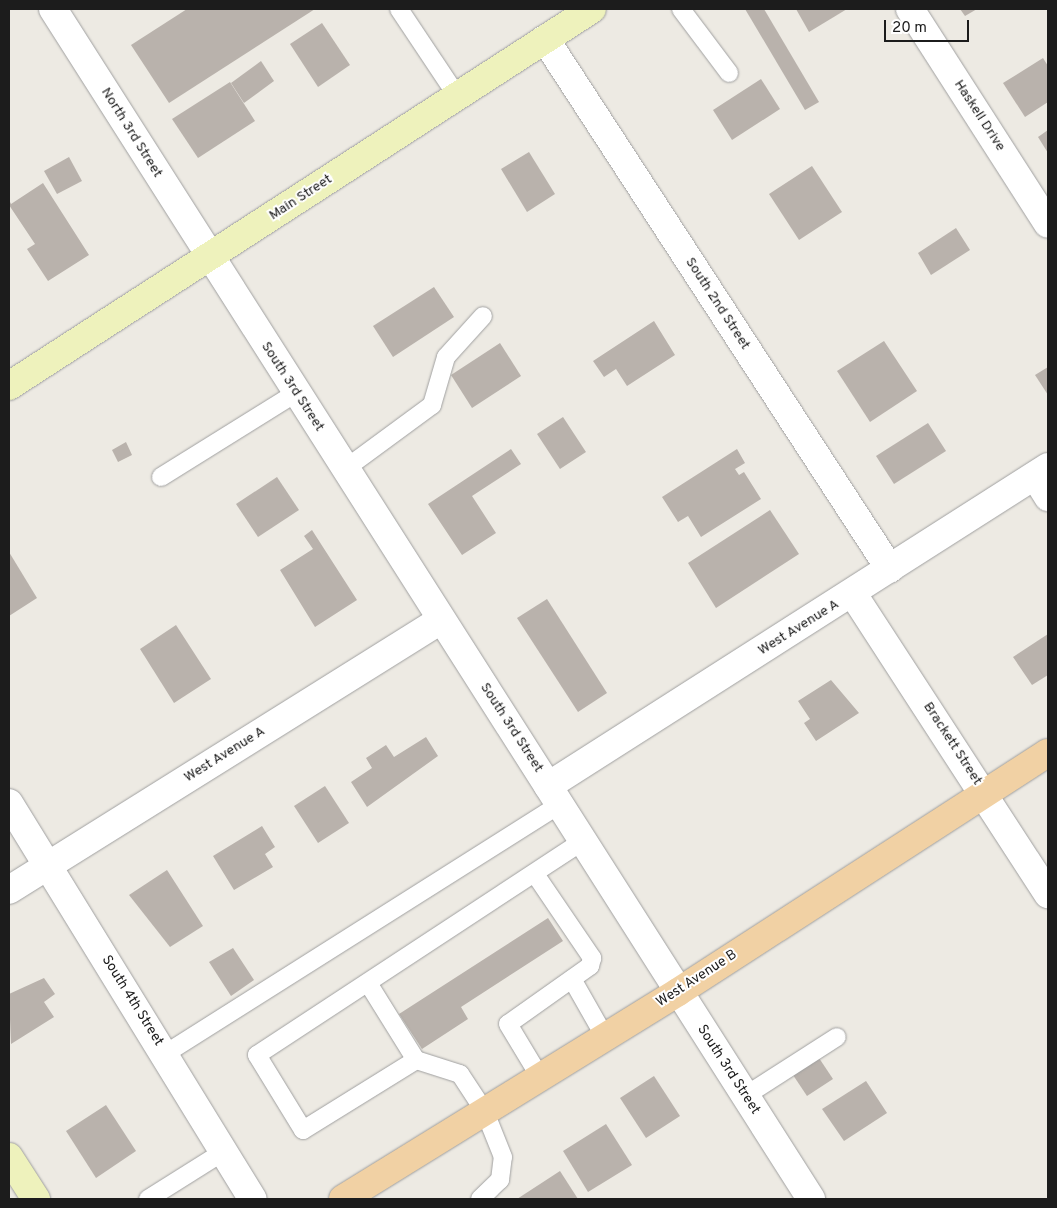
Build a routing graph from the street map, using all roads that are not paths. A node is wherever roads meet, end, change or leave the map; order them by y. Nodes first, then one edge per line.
1 (53, 9) edge
2 (399, 9) edge
3 (592, 9) edge
4 (681, 9) edge
5 (910, 9) edge
6 (544, 39) junction
7 (730, 73) dead end
8 (457, 96) junction
9 (1048, 224) edge
10 (209, 257) junction
11 (483, 316) dead end
12 (9, 386) edge
13 (296, 393) junction
14 (345, 469) junction
15 (161, 477) dead end
16 (1044, 480) edge
17 (890, 569) junction
18 (853, 594) junction
19 (441, 620) junction
20 (1048, 753) edge
21 (985, 794) junction
22 (554, 795) junction
23 (9, 803) edge
24 (583, 841) junction
25 (47, 866) junction
26 (534, 874) junction
27 (9, 890) edge
28 (1048, 894) edge
29 (572, 978) junction
30 (368, 983) junction
31 (678, 992) junction
32 (605, 1037) junction
33 (837, 1037) dead end
34 (165, 1054) junction
35 (416, 1060) junction
36 (540, 1077) junction
37 (745, 1096) junction
38 (485, 1112) junction
39 (223, 1152) junction
40 (10, 1162) edge
41 (36, 1199) edge
42 (148, 1199) edge
43 (253, 1199) edge
44 (343, 1199) edge
45 (480, 1199) edge
46 (811, 1199) edge

1 - 10 street, North 3rd Street
2 - 8 lane
3 - 6 main road, Main Street
4 - 7 lane
5 - 9 street, Haskell Drive
6 - 8 main road, Main Street
6 - 17 street, South 2nd Street
8 - 10 main road, Main Street
10 - 12 main road, Main Street
10 - 13 street, South 3rd Street
11 - 14 lane
13 - 14 street, South 3rd Street
13 - 15 lane
14 - 19 street, South 3rd Street
16 - 17 street, West Avenue A
17 - 18 street, West Avenue A
18 - 21 street, Brackett Street
18 - 22 street, West Avenue A
19 - 22 street, South 3rd Street
19 - 25 street, West Avenue A
20 - 21 main road, West Avenue B
21 - 28 street, Brackett Street
21 - 31 main road, West Avenue B
22 - 24 street, South 3rd Street
22 - 34 lane
23 - 25 street, South 4th Street
24 - 26 lane
24 - 31 street, South 3rd Street
25 - 27 street, West Avenue A
25 - 34 street, South 4th Street
26 - 29 lane
26 - 30 lane
29 - 32 lane
29 - 36 lane
30 - 35 lane
30 - 35 lane
31 - 32 main road, West Avenue B
31 - 37 street, South 3rd Street
32 - 36 main road, West Avenue B
33 - 37 lane
34 - 39 street, South 4th Street
35 - 38 lane
36 - 38 main road, West Avenue B
37 - 46 street, South 3rd Street
38 - 44 main road, West Avenue B
38 - 45 lane
39 - 42 lane
39 - 43 street, South 4th Street
40 - 41 main road

